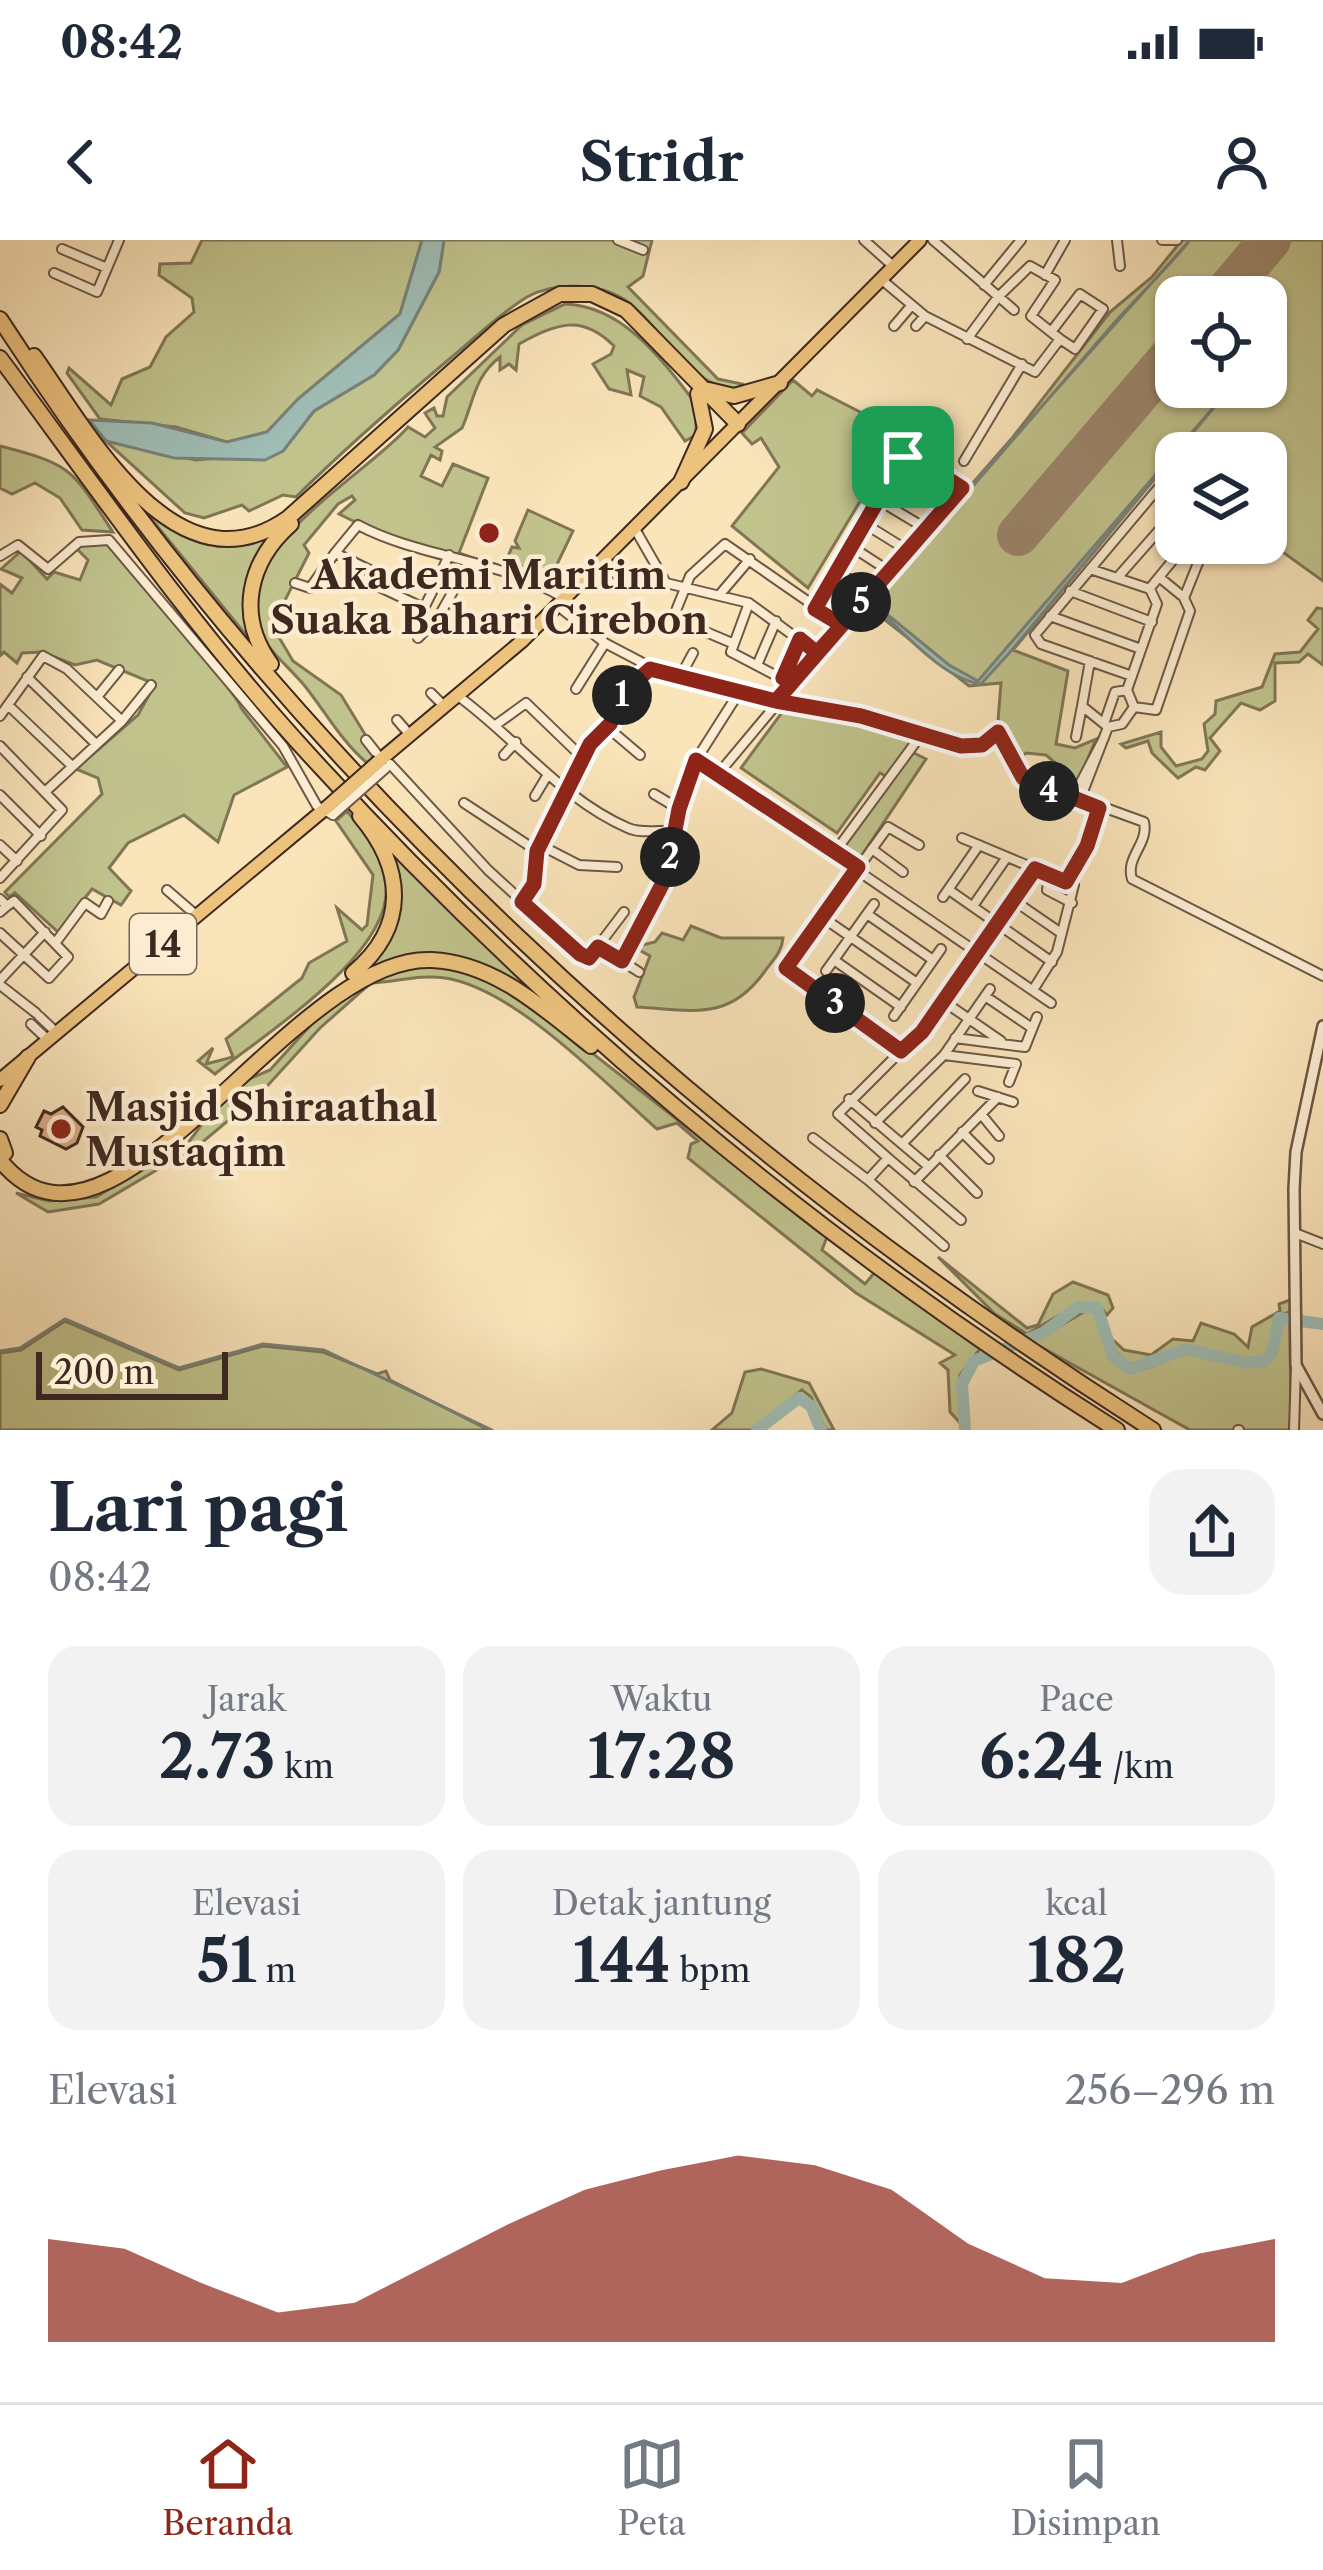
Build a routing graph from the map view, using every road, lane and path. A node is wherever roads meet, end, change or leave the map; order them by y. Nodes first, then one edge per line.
1 (618, 240) edge
2 (864, 240) edge
3 (920, 240) edge
4 (933, 240) edge
5 (1021, 240) edge
6 (1064, 240) edge
7 (1117, 240) edge
8 (1162, 240) edge
9 (1177, 240) edge
10 (115, 241) edge
11 (62, 249) dead end
12 (643, 250) dead end
13 (1120, 266) dead end
14 (894, 267) junction
15 (107, 268) junction
16 (54, 273) dead end
17 (1045, 274) junction
18 (882, 280) junction
19 (984, 285) junction
20 (998, 297) junction
21 (911, 306) junction
22 (0, 308) edge
23 (1014, 310) dead end
24 (925, 316) junction
25 (0, 320) edge
26 (894, 326) dead end
27 (916, 326) dead end
28 (1051, 332) junction
29 (1060, 339) junction
30 (967, 340) junction
31 (0, 358) edge
32 (1022, 364) junction
33 (47, 382) junction
34 (779, 382) junction
35 (701, 391) junction
36 (735, 427) junction
37 (964, 461) dead end
38 (105, 462) junction
39 (893, 476) junction
40 (681, 482) junction
41 (1155, 491) edge
42 (880, 501) junction
43 (944, 508) junction
44 (866, 524) junction
45 (925, 528) junction
46 (635, 529) junction
47 (1155, 535) edge
48 (852, 547) junction
49 (907, 550) junction
50 (335, 553) junction
51 (449, 555) junction
52 (0, 556) edge
53 (750, 559) junction
54 (353, 561) junction
55 (469, 562) junction
56 (601, 563) junction
57 (1170, 564) edge
58 (1197, 564) edge
59 (655, 568) junction
60 (1089, 568) junction
61 (889, 571) junction
62 (837, 572) junction
63 (1160, 577) junction
64 (1118, 578) junction
65 (295, 583) dead end
66 (435, 586) junction
67 (1150, 589) junction
68 (684, 590) junction
69 (1070, 591) junction
70 (871, 592) junction
71 (721, 593) junction
72 (1181, 595) dead end
73 (823, 596) junction
74 (561, 602) junction
75 (748, 603) junction
76 (424, 608) junction
77 (815, 609) junction
78 (851, 614) junction
79 (440, 616) junction
80 (1050, 616) junction
81 (776, 621) junction
82 (1152, 622) junction
83 (842, 625) junction
84 (508, 631) dead end
85 (418, 638) dead end
86 (800, 639) junction
87 (522, 641) junction
88 (605, 643) junction
89 (732, 644) junction
90 (1141, 650) junction
91 (693, 653) dead end
92 (817, 653) junction
93 (1090, 661) junction
94 (758, 663) dead end
95 (650, 669) junction
96 (118, 670) dead end
97 (1132, 676) junction
98 (27, 677) junction
99 (680, 677) junction
100 (787, 681) junction
101 (151, 685) dead end
102 (576, 689) dead end
103 (1127, 690) junction
104 (431, 693) dead end
105 (738, 694) junction
106 (458, 696) junction
107 (97, 698) junction
108 (776, 701) junction
109 (8, 705) junction
110 (1082, 706) junction
111 (1134, 707) junction
112 (445, 708) junction
113 (0, 716) edge
114 (397, 720) dead end
115 (122, 721) junction
116 (311, 722) junction
117 (497, 724) junction
118 (1107, 725) junction
119 (607, 727) junction
120 (920, 735) junction
121 (411, 736) junction
122 (1076, 736) dead end
123 (294, 738) junction
124 (366, 740) dead end
125 (516, 742) junction
126 (96, 744) junction
127 (0, 746) edge
128 (503, 754) dead end
129 (640, 755) dead end
130 (583, 758) junction
131 (386, 760) junction
132 (696, 760) junction
133 (72, 766) junction
134 (718, 773) junction
135 (548, 776) junction
136 (46, 791) junction
137 (569, 792) junction
138 (654, 794) dead end
139 (0, 795) edge
140 (535, 796) dead end
141 (1076, 800) junction
142 (464, 803) dead end
143 (1099, 808) junction
144 (679, 809) junction
145 (327, 811) junction
146 (675, 831) junction
147 (41, 836) junction
148 (962, 838) dead end
149 (0, 845) edge
150 (920, 845) dead end
151 (980, 845) junction
152 (539, 848) junction
153 (872, 849) junction
154 (835, 852) junction
155 (1007, 857) junction
156 (17, 861) junction
157 (617, 867) dead end
158 (858, 867) junction
159 (1035, 869) junction
160 (903, 872) dead end
161 (1049, 874) junction
162 (1068, 877) junction
163 (0, 878) edge
164 (167, 890) dead end
165 (1013, 900) junction
166 (109, 901) dead end
167 (522, 902) junction
168 (1072, 903) junction
169 (874, 904) dead end
170 (2, 905) edge
171 (973, 907) junction
172 (624, 912) dead end
173 (867, 914) junction
174 (197, 916) junction
175 (822, 917) junction
176 (997, 923) junction
177 (0, 932) edge
178 (45, 932) junction
179 (1062, 934) junction
180 (850, 937) junction
181 (56, 942) junction
182 (598, 947) junction
183 (941, 949) dead end
184 (978, 951) junction
185 (24, 955) junction
186 (834, 960) junction
187 (933, 960) junction
188 (622, 961) junction
189 (1052, 962) junction
190 (826, 971) dead end
191 (638, 972) dead end
192 (1323, 976) edge
193 (0, 983) edge
194 (917, 983) junction
195 (1033, 990) junction
196 (943, 1001) junction
197 (1051, 1003) dead end
198 (901, 1007) junction
199 (894, 1016) dead end
200 (1036, 1017) dead end
201 (972, 1022) junction
202 (1323, 1026) edge
203 (1032, 1028) junction
204 (53, 1037) junction
205 (955, 1038) junction
206 (969, 1039) junction
207 (1004, 1043) junction
208 (1025, 1047) junction
209 (901, 1051) junction
210 (944, 1055) junction
211 (28, 1057) junction
212 (1016, 1064) junction
213 (964, 1079) dead end
214 (0, 1080) edge
215 (1009, 1082) dead end
216 (978, 1091) dead end
217 (998, 1097) junction
218 (1012, 1102) dead end
219 (845, 1104) junction
220 (0, 1105) edge
221 (981, 1114) junction
222 (685, 1119) junction
223 (875, 1123) junction
224 (962, 1132) junction
225 (999, 1136) dead end
226 (813, 1138) dead end
227 (902, 1144) junction
228 (1, 1150) edge
229 (939, 1155) junction
230 (888, 1158) junction
231 (989, 1159) dead end
232 (928, 1166) junction
233 (868, 1180) junction
234 (914, 1182) junction
235 (977, 1193) dead end
236 (961, 1220) dead end
237 (1295, 1233) junction
238 (1323, 1244) edge
239 (944, 1246) dead end
240 (1296, 1365) junction
241 (1318, 1397) edge
242 (1323, 1414) edge
243 (1117, 1430) edge
244 (1154, 1430) edge
245 (1294, 1430) edge

1 - 12 street
2 - 14 street
3 - 14 highway, 14
4 - 19 street
5 - 19 street
6 - 17 street
7 - 13 street
8 - 9 street
10 - 15 street
11 - 15 street
14 - 18 highway, 14
15 - 16 street
17 - 20 street
17 - 28 street
18 - 21 street
18 - 34 highway, 14
19 - 20 street
20 - 23 street
20 - 30 street
21 - 24 street
21 - 26 street
22 - 33 highway
24 - 27 street
24 - 30 street
25 - 33 highway
28 - 29 street
28 - 29 street
29 - 32 street
30 - 32 street
31 - 123 highway
32 - 37 street
33 - 38 highway
34 - 35 highway
34 - 36 highway, 14
35 - 36 highway
35 - 38 highway
35 - 40 highway
35 - 116 highway
36 - 40 highway, 14
38 - 116 highway
39 - 42 street
39 - 43 street
39 - 43 street
40 - 46 highway, 14
41 - 60 street
42 - 44 street
42 - 45 street
43 - 45 street
44 - 48 street
44 - 49 street
45 - 49 street
46 - 56 highway, 14
46 - 59 street
47 - 64 street
48 - 61 street
48 - 62 street
49 - 61 street
50 - 51 street
50 - 54 street
50 - 65 street
51 - 55 street
51 - 66 street
52 - 145 street
53 - 68 street
53 - 71 street
53 - 77 street
54 - 66 street
54 - 76 street
55 - 74 street
55 - 79 street
56 - 59 street
56 - 74 highway, 14
57 - 63 street
58 - 111 street
59 - 68 street
60 - 64 street
60 - 69 street
61 - 70 street
62 - 70 street
62 - 73 street
63 - 67 street
63 - 72 street
64 - 67 street
66 - 76 street
67 - 82 street
68 - 71 street
68 - 89 street
69 - 80 street
69 - 82 street
70 - 78 street
71 - 75 street
73 - 77 street
73 - 78 street
74 - 87 highway, 14
74 - 88 street
75 - 81 street
75 - 89 street
76 - 79 street
77 - 83 street
78 - 83 street
79 - 85 street
80 - 90 street
80 - 93 street
81 - 86 street
81 - 94 street
82 - 90 street
83 - 92 street
84 - 87 street
86 - 92 street
86 - 100 street
87 - 106 highway, 14
88 - 95 street
88 - 102 street
89 - 100 street
90 - 97 street
91 - 99 street
92 - 100 street
93 - 97 street
93 - 110 street
95 - 99 street
95 - 119 street
96 - 107 street
97 - 103 street
98 - 107 street
98 - 109 street
98 - 126 street
99 - 105 street
100 - 108 street
101 - 115 street
103 - 111 street
103 - 118 street
104 - 112 street
105 - 108 street
105 - 132 street
106 - 112 highway, 14
106 - 117 street
107 - 115 street
108 - 120 street
108 - 134 street
109 - 113 street
109 - 133 street
110 - 118 street
110 - 122 street
111 - 118 street
112 - 121 highway, 14
114 - 121 street
115 - 126 street
116 - 244 highway
117 - 125 street
117 - 130 street
118 - 141 street
119 - 129 street
119 - 130 street
120 - 141 street
120 - 154 street
121 - 131 highway, 14
123 - 222 highway
123 - 228 highway
124 - 131 street
125 - 128 street
125 - 135 street
126 - 133 street
127 - 136 street
130 - 137 street
131 - 145 highway, 14, bridge
131 - 167 street
132 - 134 street
132 - 144 street
133 - 136 street
134 - 154 street
135 - 137 street
135 - 140 street
136 - 147 street
137 - 146 street
137 - 152 street
138 - 144 street
139 - 147 street
141 - 143 street
142 - 152 street
143 - 162 street
143 - 192 street
144 - 146 street
145 - 174 highway, 14
146 - 188 street
147 - 156 street
148 - 151 street
149 - 156 street
150 - 153 street
151 - 155 street
151 - 171 street
152 - 157 street
152 - 167 street
153 - 158 street
153 - 160 street
154 - 158 street
155 - 159 street
155 - 171 street
156 - 163 street
158 - 175 street
158 - 184 street
159 - 161 street
159 - 165 street
161 - 162 street
161 - 168 street
162 - 168 street
164 - 174 street
165 - 176 street
165 - 179 street
166 - 181 street
167 - 182 street
168 - 179 street
169 - 173 street
170 - 178 street
171 - 176 street
172 - 182 street
173 - 180 street
173 - 187 street
174 - 204 highway, 14
175 - 180 street
175 - 209 street
176 - 184 street
176 - 189 street
177 - 185 street
178 - 181 street
178 - 185 street
179 - 189 street
180 - 186 street
180 - 194 street
181 - 185 street
182 - 188 street
183 - 187 street
184 - 195 street
184 - 196 street
185 - 193 street
186 - 190 street
186 - 198 street
187 - 194 street
188 - 191 street
189 - 195 street
193 - 204 street
194 - 198 street
195 - 197 street
196 - 201 street
196 - 209 street
198 - 199 street
200 - 203 street
201 - 203 street
201 - 205 street
201 - 206 street
201 - 207 street
202 - 237 street
203 - 208 street
204 - 211 highway, 14
205 - 206 street
205 - 210 street
206 - 207 street
207 - 208 street
208 - 212 street
209 - 219 street
210 - 212 street
210 - 223 street
211 - 214 highway, 14
211 - 220 highway
212 - 215 street
213 - 227 street
216 - 217 street
217 - 218 street
217 - 221 street
219 - 223 street
219 - 230 street
221 - 224 street
221 - 225 street
222 - 228 highway
222 - 243 highway
223 - 227 street
224 - 229 street
224 - 231 street
226 - 233 street
227 - 232 street
229 - 232 street
229 - 235 street
230 - 233 street
230 - 234 street
232 - 234 street
233 - 239 street
234 - 236 street
237 - 238 street
237 - 240 street
240 - 241 street
240 - 245 street
241 - 242 street

